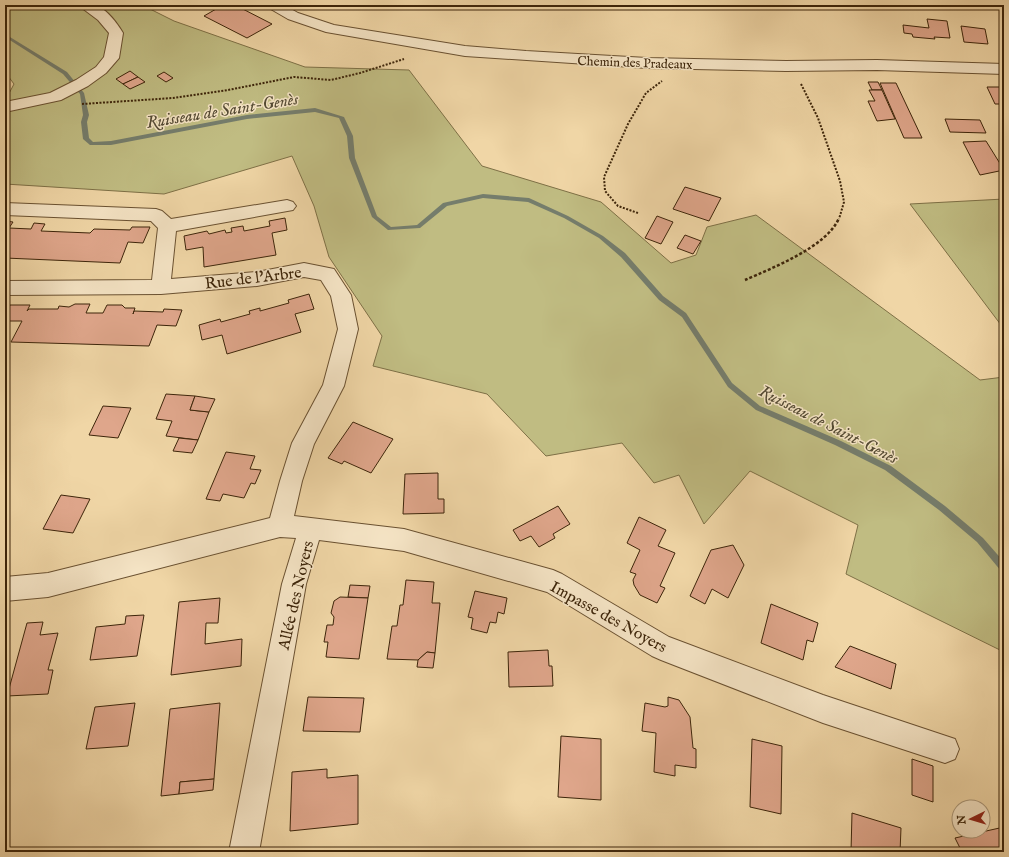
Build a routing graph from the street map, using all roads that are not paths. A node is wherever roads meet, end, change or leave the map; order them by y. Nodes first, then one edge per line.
1 (85, 5) edge
2 (274, 5) edge
3 (1004, 69) edge
4 (5, 107) edge
5 (287, 206) dead end
6 (5, 210) edge
7 (167, 226) junction
8 (161, 287) junction
9 (5, 288) edge
10 (280, 526) junction
11 (311, 528) junction
12 (5, 589) edge
13 (945, 748) dead end
14 (244, 852) edge

1 - 4 street
2 - 3 street, Chemin des Pradeaux
5 - 7 street
6 - 7 street
7 - 8 street
8 - 9 street, Rue de l'Arbre
8 - 10 street, Rue de l'Arbre
10 - 11 street, Allée des Noyers
10 - 12 street, Allée des Noyers
11 - 13 street, Impasse des Noyers
11 - 14 street, Allée des Noyers

